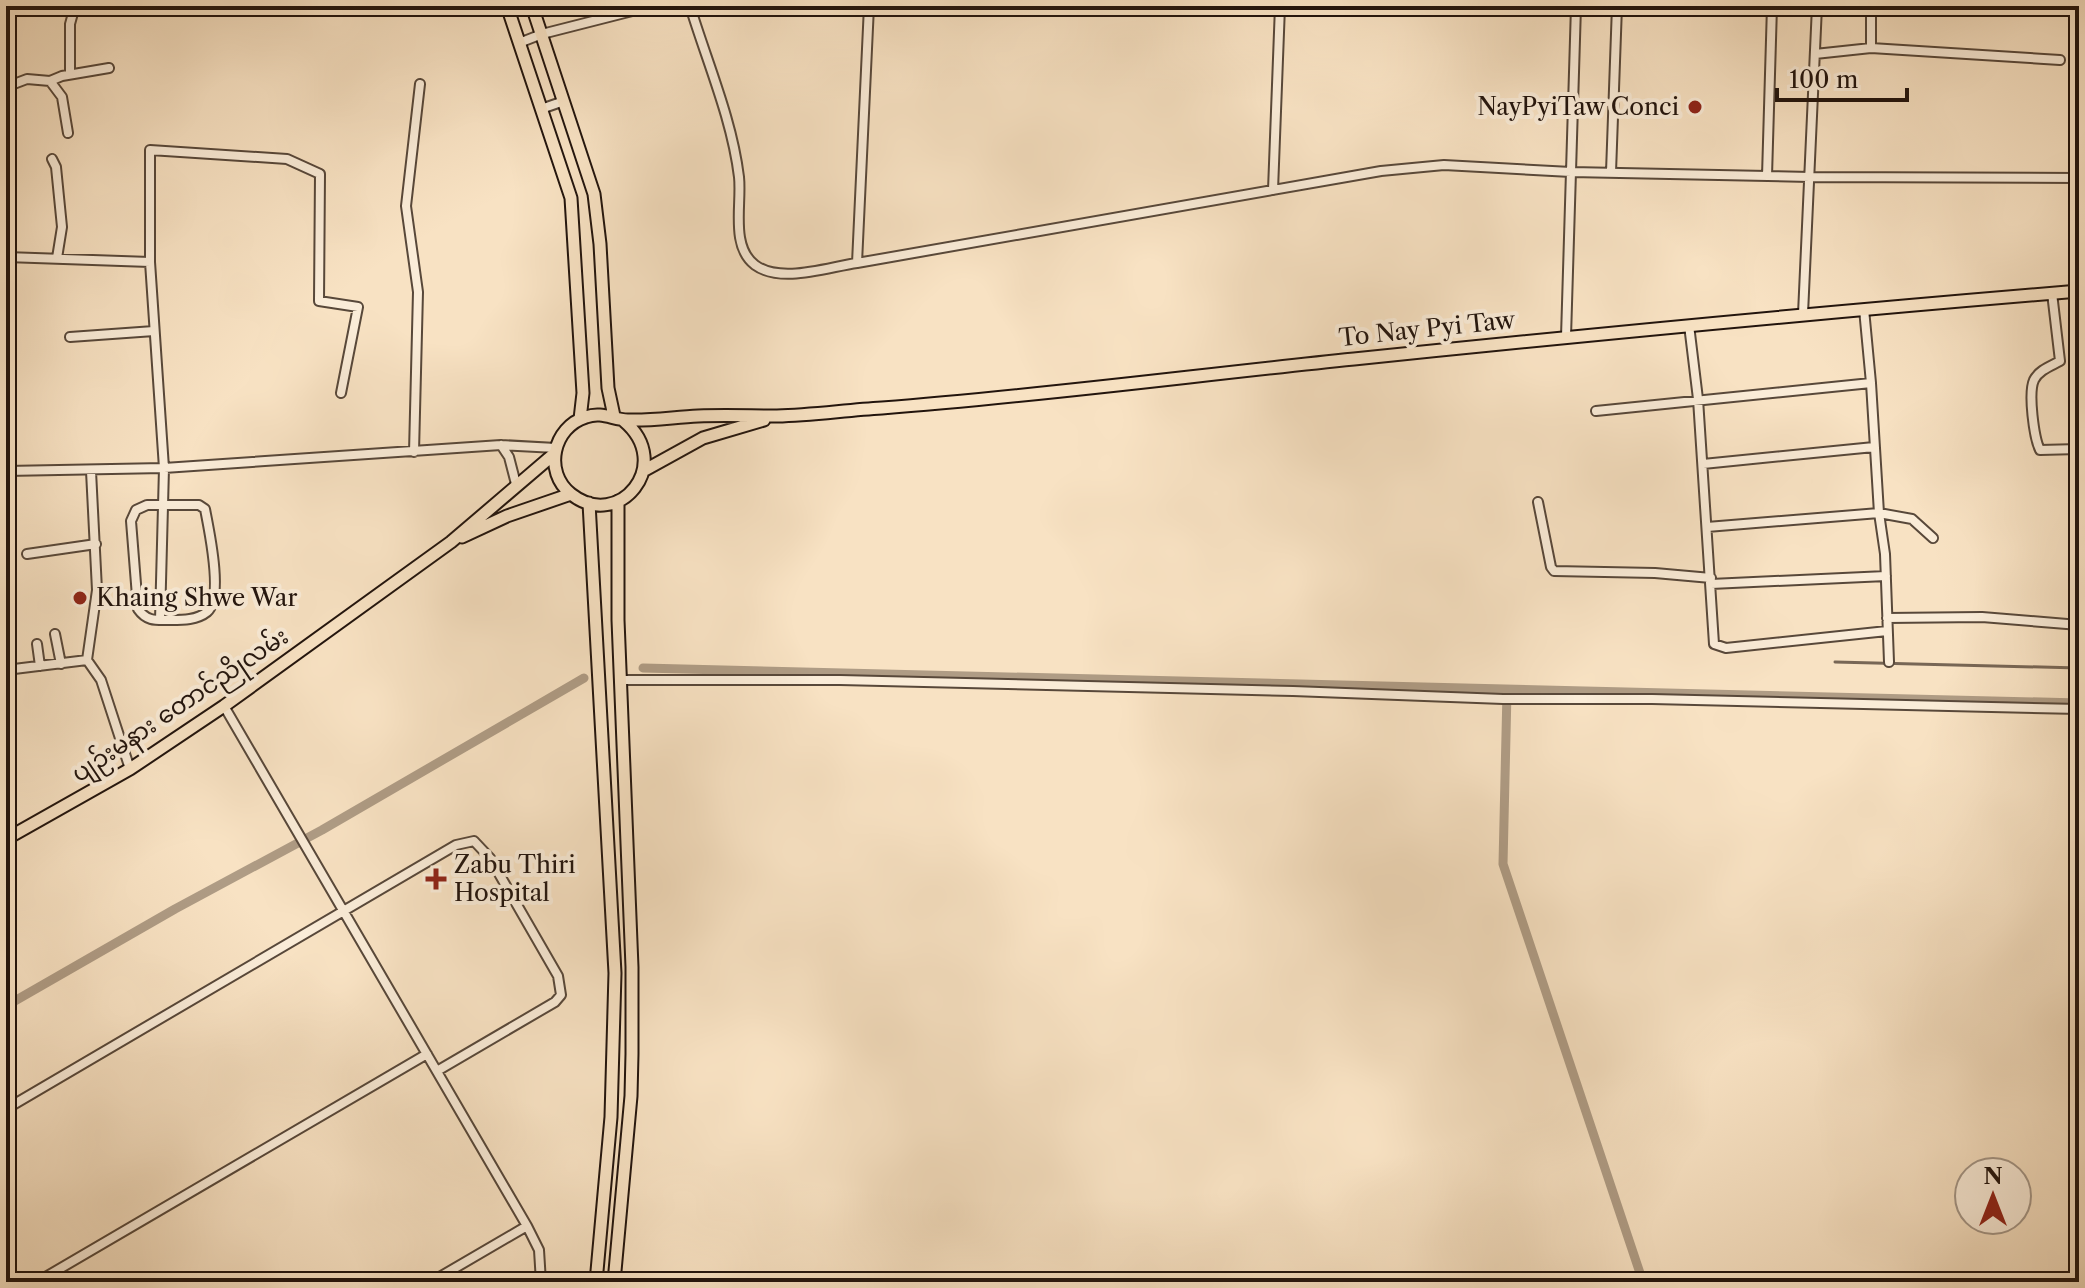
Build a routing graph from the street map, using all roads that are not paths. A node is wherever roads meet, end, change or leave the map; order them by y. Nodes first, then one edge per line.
1 (75, 6) edge
2 (507, 6) edge
3 (532, 6) edge
4 (652, 6) edge
5 (690, 6) edge
6 (869, 6) edge
7 (1280, 6) edge
8 (1576, 6) edge
9 (1617, 6) edge
10 (1772, 6) edge
11 (1817, 6) edge
12 (1871, 6) edge
13 (542, 34) junction
14 (519, 43) junction
15 (1871, 48) junction
16 (1815, 54) junction
17 (2060, 60) dead end
18 (109, 68) dead end
19 (70, 74) junction
20 (50, 81) junction
21 (420, 84) dead end
22 (6, 87) edge
23 (564, 101) junction
24 (541, 109) junction
25 (68, 133) dead end
26 (52, 159) dead end
27 (1571, 172) junction
28 (1611, 172) junction
29 (1767, 176) junction
30 (1810, 177) junction
31 (2079, 178) edge
32 (1273, 190) junction
33 (6, 257) edge
34 (57, 258) junction
35 (150, 262) junction
36 (857, 263) junction
37 (2079, 291) edge
38 (2052, 293) junction
39 (1864, 309) junction
40 (1803, 314) junction
41 (1689, 325) junction
42 (154, 331) junction
43 (70, 337) dead end
44 (1566, 337) junction
45 (1871, 383) junction
46 (341, 393) dead end
47 (1698, 399) junction
48 (1596, 411) dead end
49 (780, 416) junction
50 (580, 419) junction
51 (619, 419) junction
52 (501, 445) junction
53 (1874, 447) junction
54 (2079, 449) edge
55 (555, 451) junction
56 (414, 452) junction
57 (1703, 464) junction
58 (164, 468) junction
59 (645, 470) junction
60 (6, 471) edge
61 (91, 471) junction
62 (516, 484) junction
63 (571, 494) junction
64 (618, 501) junction
65 (1538, 502) dead end
66 (589, 503) junction
67 (164, 505) junction
68 (1879, 513) junction
69 (1707, 527) junction
70 (1933, 538) dead end
71 (451, 542) junction
72 (96, 544) junction
73 (27, 554) dead end
74 (1886, 576) junction
75 (1711, 581) junction
76 (1887, 618) junction
77 (160, 620) junction
78 (2079, 625) edge
79 (1887, 631) junction
80 (55, 634) dead end
81 (37, 644) dead end
82 (87, 660) junction
83 (1889, 662) dead end
84 (61, 664) junction
85 (40, 666) junction
86 (6, 670) edge
87 (620, 680) junction
88 (224, 706) junction
89 (2079, 709) edge
90 (130, 769) junction
91 (8, 835) edge
92 (344, 913) junction
93 (427, 1054) junction
94 (437, 1071) junction
95 (6, 1109) edge
96 (527, 1226) junction
97 (37, 1282) edge
98 (431, 1282) edge
99 (541, 1282) edge
100 (596, 1282) edge
101 (614, 1282) edge

1 - 19 street
2 - 14 main road
3 - 13 main road
4 - 13 street
5 - 36 street
6 - 36 street
7 - 32 street
8 - 27 street
9 - 28 street
10 - 29 street
11 - 16 street
12 - 15 street
13 - 14 street
13 - 23 main road
14 - 24 main road
15 - 16 street
15 - 17 street
16 - 30 street
18 - 19 street
19 - 20 street
20 - 22 street
20 - 25 street
21 - 56 street
23 - 24 street
23 - 51 main road
24 - 50 main road
26 - 34 street
27 - 28 street
27 - 32 street
27 - 44 street
28 - 29 street
29 - 30 street
30 - 31 street
30 - 40 street
32 - 36 street
33 - 34 street
34 - 35 street
35 - 42 street
35 - 46 street
37 - 38 main road, To Nay Pyi Taw
38 - 39 main road, To Nay Pyi Taw
38 - 54 street
39 - 40 main road, To Nay Pyi Taw
39 - 45 street
40 - 41 main road, To Nay Pyi Taw
41 - 44 main road, To Nay Pyi Taw
41 - 47 street
42 - 43 street
42 - 58 street
44 - 49 main road, To Nay Pyi Taw
45 - 47 street
45 - 53 street
47 - 48 street
47 - 57 street
49 - 51 main road
49 - 59 main road
50 - 51 main road
50 - 55 main road
51 - 59 main road
52 - 55 street
52 - 56 street
52 - 62 street
53 - 57 street
53 - 68 street
55 - 62 main road
55 - 63 main road
56 - 58 street
57 - 69 street
58 - 61 street
58 - 67 street
59 - 64 main road
60 - 61 street
61 - 72 street
62 - 71 main road
63 - 66 main road
63 - 71 main road
64 - 66 main road
64 - 87 main road
65 - 75 street
66 - 100 main road
67 - 77 street
67 - 77 street
67 - 77 street
68 - 69 street
68 - 70 street
68 - 74 street
69 - 75 street
71 - 88 main road, ပျဉ်းမနား တောင်ညိုလမ်း
72 - 73 street
72 - 82 street
74 - 75 street
74 - 76 street
75 - 79 street
76 - 78 street
76 - 79 street
79 - 83 street
80 - 84 street
81 - 85 street
82 - 84 street
82 - 90 street
84 - 85 street
85 - 86 street
87 - 89 street
87 - 101 main road
88 - 90 main road, ပျဉ်းမနား တောင်ညိုလမ်း
88 - 92 street
90 - 91 main road, ပျဉ်းမနား တောင်ညိုလမ်း
92 - 93 street
92 - 94 street
92 - 95 street
93 - 94 street
93 - 97 street
94 - 96 street
96 - 98 street
96 - 99 street

